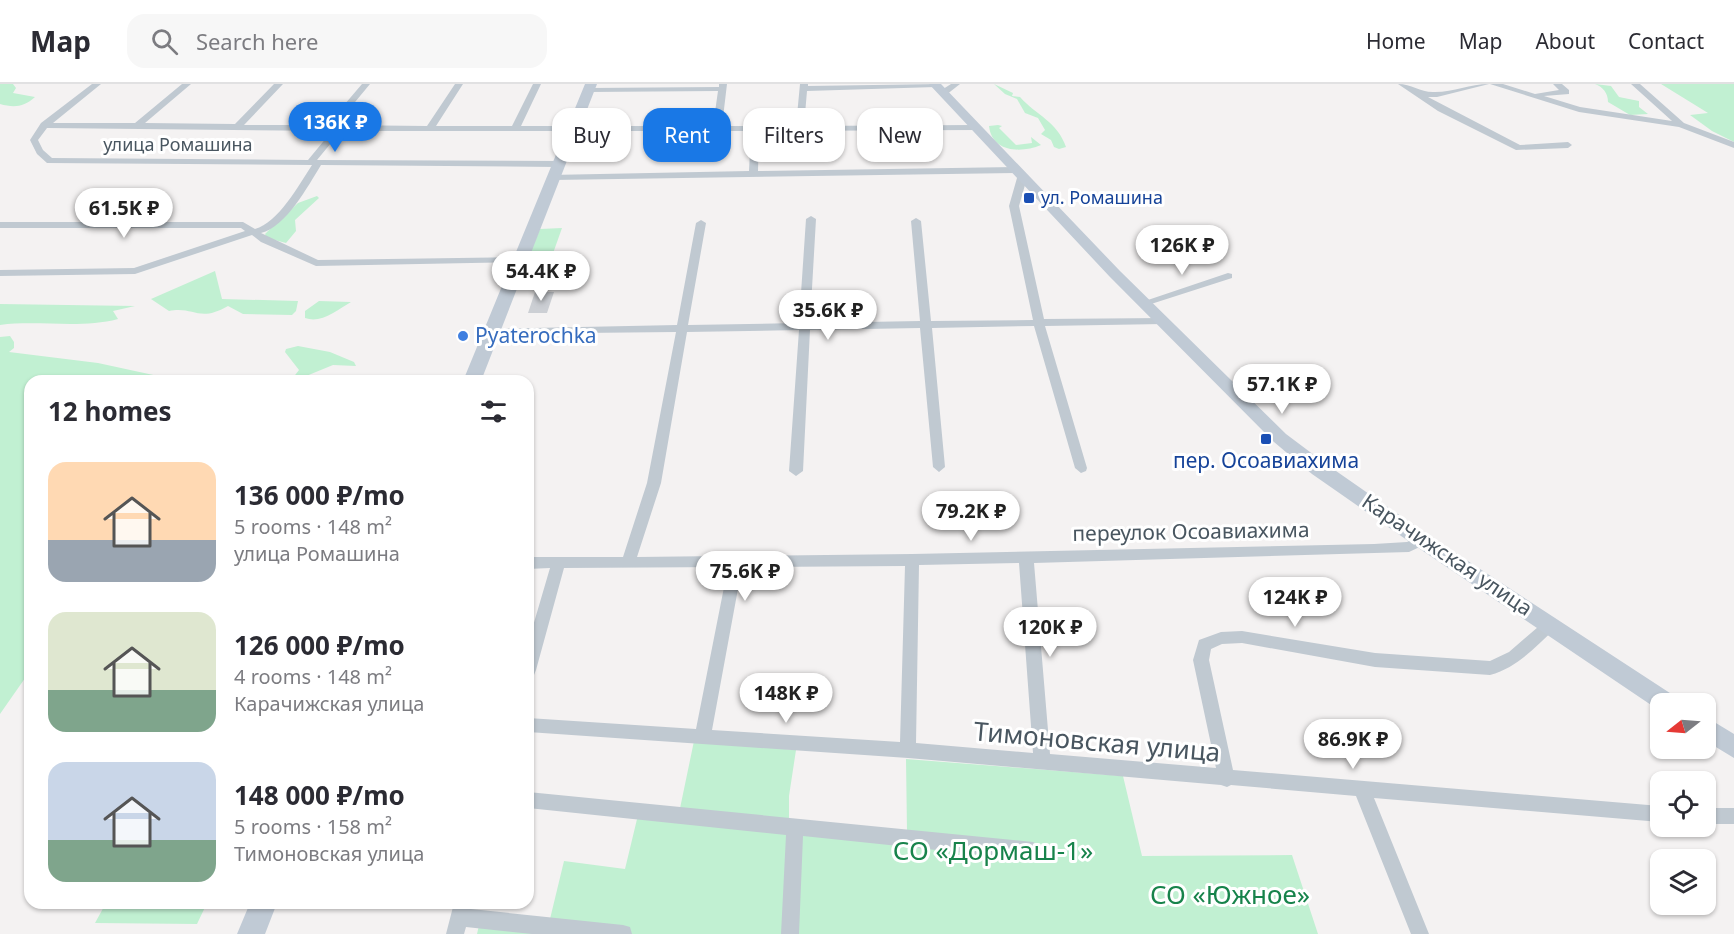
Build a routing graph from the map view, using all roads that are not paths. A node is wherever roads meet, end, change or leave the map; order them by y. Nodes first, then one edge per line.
1 (97, 84) edge
2 (187, 84) edge
3 (279, 84) edge
4 (366, 84) edge
5 (459, 84) edge
6 (537, 84) edge
7 (1402, 84) edge
8 (1485, 84) edge
9 (1494, 84) edge
10 (1557, 84) edge
11 (1635, 84) edge
12 (804, 86) edge
13 (942, 86) edge
14 (590, 87) edge
15 (722, 87) edge
16 (1419, 94) junction
17 (1537, 94) junction
18 (582, 108) edge
19 (719, 108) edge
20 (802, 108) edge
21 (44, 125) junction
22 (138, 125) junction
23 (1682, 125) junction
24 (238, 126) junction
25 (335, 126) junction
26 (845, 128) edge
27 (974, 128) junction
28 (430, 129) junction
29 (514, 129) junction
30 (552, 129) edge
31 (1568, 145) dead end
32 (1734, 145) edge
33 (559, 162) edge
34 (754, 162) edge
35 (314, 163) junction
36 (555, 171) junction
37 (1018, 174) junction
38 (753, 175) junction
39 (811, 219) dead end
40 (916, 220) dead end
41 (701, 223) dead end
42 (0, 225) edge
43 (255, 232) junction
44 (521, 260) junction
45 (0, 273) edge
46 (1228, 276) dead end
47 (1144, 303) junction
48 (1163, 321) junction
49 (1039, 323) junction
50 (924, 325) junction
51 (805, 326) junction
52 (681, 327) junction
53 (493, 331) junction
54 (475, 375) edge
55 (939, 466) dead end
56 (1081, 468) dead end
57 (796, 471) dead end
58 (1421, 540) junction
59 (1026, 556) junction
60 (912, 560) junction
61 (629, 561) junction
62 (736, 561) junction
63 (559, 562) junction
64 (534, 563) edge
65 (1550, 625) junction
66 (534, 649) edge
67 (1652, 693) edge
68 (534, 724) edge
69 (1716, 735) edge
70 (703, 736) junction
71 (1734, 747) edge
72 (908, 750) junction
73 (1042, 763) junction
74 (1227, 778) junction
75 (1361, 788) junction
76 (534, 801) edge
77 (1650, 813) edge
78 (1716, 816) edge
79 (1734, 816) edge
80 (795, 827) junction
81 (1033, 851) dead end
82 (261, 909) edge
83 (459, 918) edge
84 (251, 934) edge
85 (623, 934) edge
86 (790, 934) edge
87 (1420, 934) edge

1 - 21 street
2 - 22 street
3 - 24 street
4 - 25 street
5 - 28 street
6 - 29 street
7 - 16 street
8 - 16 street
9 - 17 street
10 - 17 street
11 - 23 street
12 - 13 street
12 - 20 street
13 - 27 main road, Карачижская улица
14 - 15 street
14 - 18 main road
15 - 19 street
16 - 31 street
17 - 23 street
21 - 22 street
21 - 35 street, улица Ромашина
22 - 24 street
23 - 32 street
24 - 25 street
25 - 28 street
25 - 35 street
26 - 27 street
27 - 37 main road, Карачижская улица
28 - 29 street
29 - 30 street
33 - 36 main road
34 - 38 street
35 - 36 street, улица Ромашина
35 - 43 street
36 - 38 street, улица Ромашина
36 - 44 main road
37 - 38 street, улица Ромашина
37 - 47 main road, Карачижская улица
37 - 49 street
39 - 51 street
40 - 50 street
41 - 52 street
42 - 43 street
43 - 44 street
43 - 45 street
44 - 53 main road
46 - 47 street
47 - 48 main road, Карачижская улица
48 - 49 street
48 - 58 main road, Карачижская улица
49 - 50 street
49 - 56 street
50 - 51 street
50 - 55 street
51 - 52 street
51 - 57 street
52 - 53 street
52 - 61 street
53 - 54 main road
58 - 59 street, переулок Осоавиахима
58 - 65 main road, Карачижская улица
59 - 60 street, переулок Осоавиахима
59 - 73 street
60 - 62 street, переулок Осоавиахима
60 - 72 street
61 - 62 street, переулок Осоавиахима
61 - 63 street, переулок Осоавиахима
62 - 70 street
63 - 64 street, переулок Осоавиахима
63 - 66 street
65 - 67 main road, Карачижская улица
65 - 74 street
68 - 70 street, Тимоновская улица
69 - 71 main road
70 - 72 street, Тимоновская улица
72 - 73 street, Тимоновская улица
73 - 74 street, Тимоновская улица
74 - 75 street, Тимоновская улица
75 - 77 street, Тимоновская улица
75 - 87 street
76 - 80 street
78 - 79 street
80 - 81 street
80 - 86 street
82 - 84 main road
83 - 85 street

